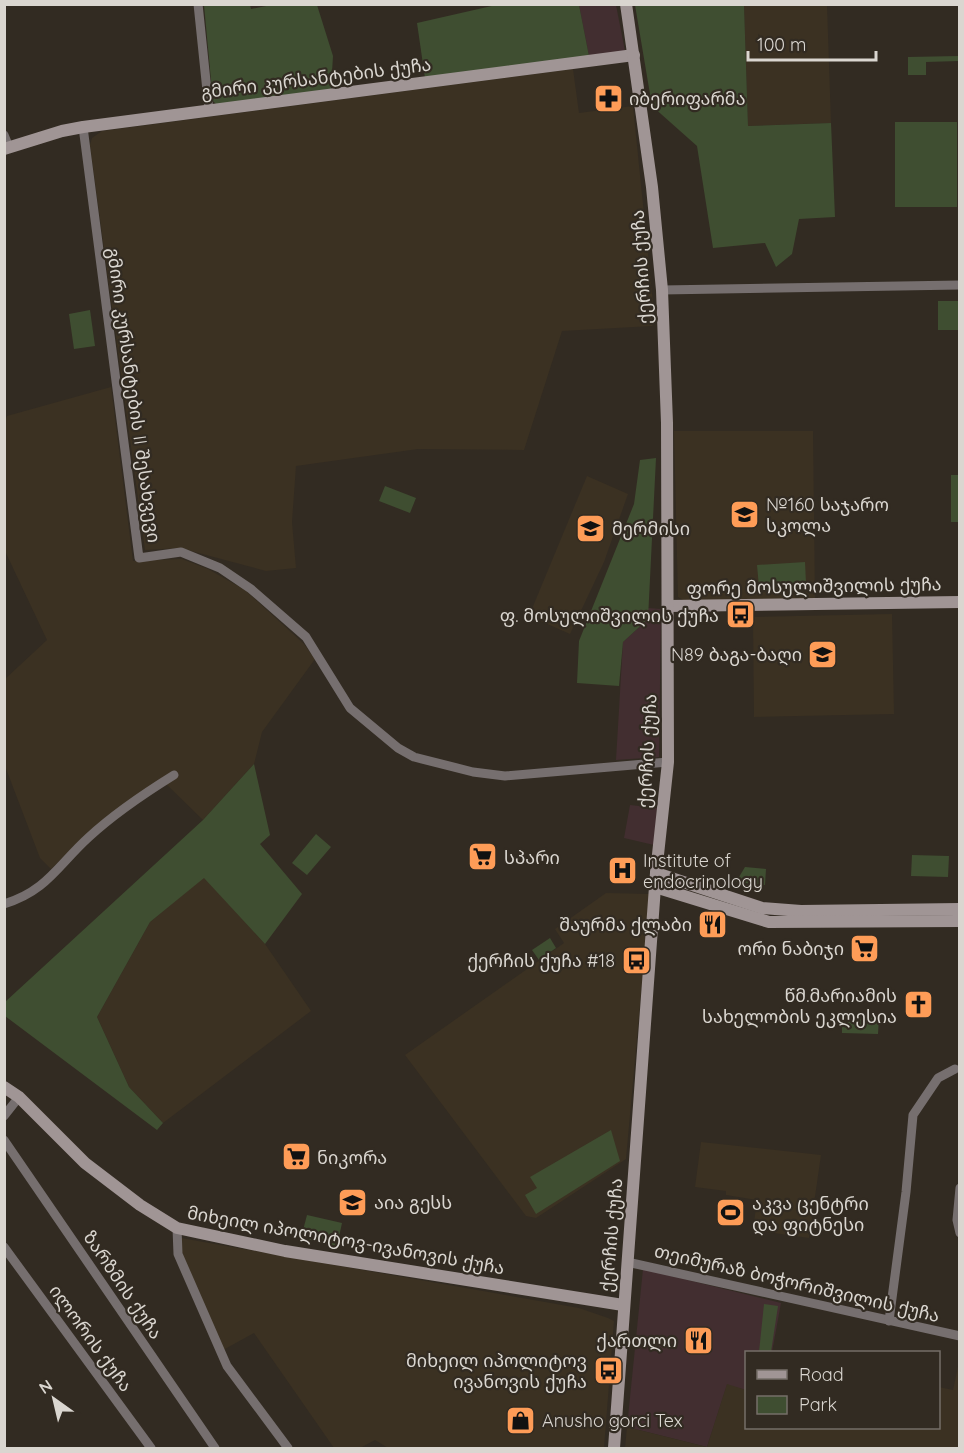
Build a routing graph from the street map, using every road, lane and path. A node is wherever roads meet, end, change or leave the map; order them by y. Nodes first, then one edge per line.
1 (198, 4) edge
2 (626, 4) edge
3 (634, 55) junction
4 (209, 110) junction
5 (83, 127) junction
6 (6, 144) edge
7 (960, 285) edge
8 (662, 290) junction
9 (960, 602) edge
10 (668, 606) junction
11 (668, 762) junction
12 (174, 775) dead end
13 (656, 873) junction
14 (655, 887) junction
15 (705, 889) junction
16 (701, 901) junction
17 (4, 904) edge
18 (960, 909) edge
19 (871, 916) junction
20 (801, 917) junction
21 (960, 921) edge
22 (955, 1069) dead end
23 (4, 1087) edge
24 (19, 1097) junction
25 (4, 1116) edge
26 (4, 1140) edge
27 (960, 1188) edge
28 (177, 1228) junction
29 (960, 1233) edge
30 (4, 1246) edge
31 (627, 1262) junction
32 (623, 1305) junction
33 (889, 1321) junction
34 (960, 1336) edge
35 (211, 1447) edge
36 (151, 1449) edge
37 (288, 1449) edge
38 (614, 1449) edge

1 - 4 street
2 - 3 main road, ქერჩის ქუჩა
3 - 4 main road, გმირი კურსანტების ქუჩა
3 - 8 main road, ქერჩის ქუჩა
4 - 5 main road, გმირი კურსანტების ქუჩა
5 - 6 main road, გმირი კურსანტების ქუჩა
5 - 11 street, გმირი კურსანტების II შესახვევი
7 - 8 street
8 - 10 main road, ქერჩის ქუჩა
9 - 10 main road, ფორე მოსულიშვილის ქუჩა
10 - 11 main road, ქერჩის ქუჩა
11 - 13 main road, ქერჩის ქუჩა
12 - 17 street
13 - 14 main road, ქერჩის ქუჩა
13 - 15 main road
14 - 16 main road
14 - 31 main road, ქერჩის ქუჩა
15 - 16 main road
15 - 20 main road
16 - 20 main road
18 - 19 main road
19 - 20 main road
19 - 21 main road
22 - 33 street
23 - 24 main road, მიხეილ იპოლიტოვ-ივანოვის ქუჩა
24 - 25 street
24 - 28 main road, მიხეილ იპოლიტოვ-ივანოვის ქუჩა
26 - 35 street, ზარზმის ქუჩა
27 - 29 street
28 - 32 main road, მიხეილ იპოლიტოვ-ივანოვის ქუჩა
28 - 37 street
30 - 36 street, ილორის ქუჩა
31 - 32 main road, ქერჩის ქუჩა
31 - 33 street, თეიმურაზ ბოჭორიშვილის ქუჩა
32 - 38 main road, ქერჩის ქუჩა
33 - 34 street, თეიმურაზ ბოჭორიშვილის ქუჩა

